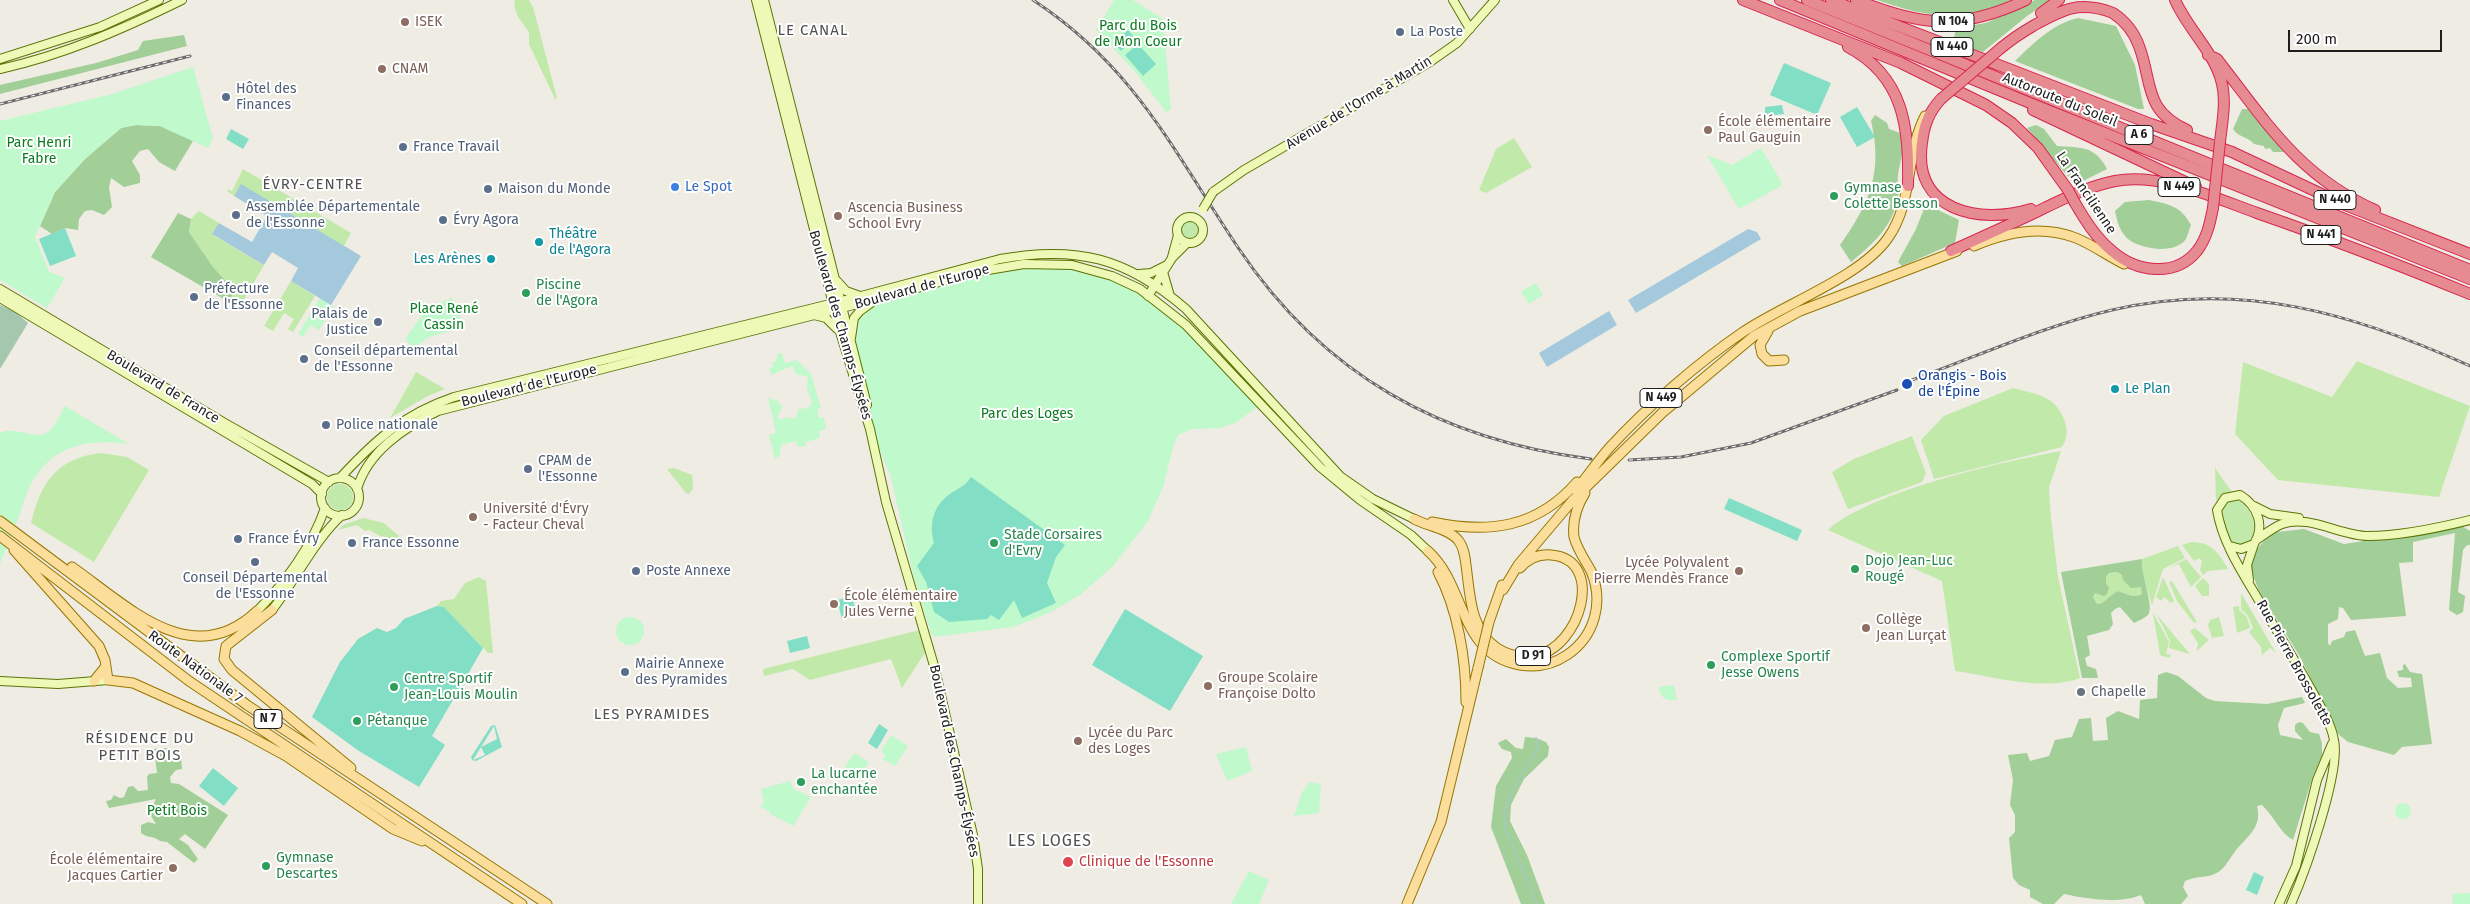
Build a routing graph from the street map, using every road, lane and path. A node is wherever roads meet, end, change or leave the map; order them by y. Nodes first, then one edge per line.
1 (159, 0) edge
2 (182, 0) edge
3 (756, 0) edge
4 (764, 0) edge
5 (1452, 0) edge
6 (1495, 0) edge
7 (1743, 0) edge
8 (1780, 0) edge
9 (1807, 0) edge
10 (1831, 0) edge
11 (1856, 0) edge
12 (2026, 0) edge
13 (2059, 0) edge
14 (2174, 0) edge
15 (1805, 25) junction
16 (2024, 29) junction
17 (1470, 30) junction
18 (2208, 55) junction
19 (0, 59) edge
20 (0, 69) edge
21 (2030, 103) junction
22 (1931, 110) junction
23 (2209, 143) junction
24 (1908, 186) junction
25 (2065, 195) junction
26 (2228, 203) junction
27 (1203, 209) junction
28 (1193, 216) junction
29 (1200, 221) junction
30 (2418, 233) junction
31 (1178, 235) junction
32 (1187, 243) junction
33 (1951, 251) junction
34 (2470, 254) edge
35 (1172, 258) junction
36 (2144, 268) junction
37 (1165, 269) junction
38 (2413, 270) junction
39 (2470, 270) edge
40 (1137, 274) junction
41 (836, 278) junction
42 (2470, 279) edge
43 (1155, 285) junction
44 (828, 286) junction
45 (0, 289) edge
46 (2470, 294) edge
47 (860, 296) junction
48 (1148, 296) junction
49 (1170, 296) junction
50 (0, 298) edge
51 (881, 298) junction
52 (2470, 302) edge
53 (837, 305) junction
54 (813, 310) junction
55 (1775, 323) junction
56 (840, 332) junction
57 (850, 340) junction
58 (1784, 360) dead end
59 (1591, 476) junction
60 (340, 478) junction
61 (329, 482) junction
62 (357, 489) junction
63 (322, 494) junction
64 (2254, 506) junction
65 (325, 508) junction
66 (342, 515) junction
67 (1414, 519) junction
68 (2470, 519) edge
69 (0, 521) edge
70 (0, 536) edge
71 (2255, 542) junction
72 (10, 544) junction
73 (2230, 546) junction
74 (42, 550) junction
75 (1428, 551) junction
76 (2251, 587) junction
77 (1500, 592) junction
78 (272, 610) joint
79 (257, 611) joint
80 (930, 649) junction
81 (106, 666) junction
82 (108, 680) junction
83 (0, 681) edge
84 (94, 681) junction
85 (1466, 718) junction
86 (2334, 740) junction
87 (376, 791) junction
88 (428, 842) junction
89 (522, 904) edge
90 (547, 904) edge
91 (978, 904) edge
92 (1407, 904) edge
93 (2279, 904) edge
94 (2291, 904) edge

1 - 19 main road
2 - 20 main road
3 - 44 main road, Boulevard des Champs-Élysées
4 - 41 main road, Boulevard des Champs-Élysées
5 - 17 main road
6 - 17 main road, Avenue de l'Orme à Martin
7 - 15 highway, La Francilienne
8 - 21 highway, Autoroute du Soleil / A 6
9 - 39 highway, Autoroute du Soleil / A 6
10 - 23 highway, N 440
11 - 12 highway, N 104
13 - 16 highway, N 449
14 - 18 highway, La Francilienne
15 - 24 highway
15 - 25 highway, La Francilienne
16 - 22 highway, N 449, bridge
16 - 23 highway
17 - 27 main road, Avenue de l'Orme à Martin, bridge
18 - 30 highway
18 - 36 highway, La Francilienne, bridge
21 - 26 highway, N 441
21 - 42 highway, Autoroute du Soleil / A 6
22 - 24 main road, N 449
22 - 25 highway
23 - 30 highway, N 440
24 - 59 main road, N 449
25 - 26 highway, N 449
25 - 33 highway, N 449
25 - 36 highway, La Francilienne, bridge
26 - 38 highway, N 441
27 - 28 main road
27 - 29 main road
28 - 29 main road
28 - 31 main road
29 - 32 main road
30 - 34 highway, N 440
31 - 32 main road
31 - 35 main road
32 - 35 main road
33 - 36 main road
33 - 55 main road, N 449
35 - 37 main road
37 - 40 main road
37 - 43 main road
37 - 49 main road
38 - 46 highway, N 441
38 - 52 highway
40 - 43 main road, Boulevard de l'Europe / D 91
40 - 47 main road, Boulevard de l'Europe / D 91
41 - 47 main road
41 - 53 main road, Boulevard des Champs-Élysées
43 - 48 main road
43 - 49 main road, Boulevard de l'Europe / D 91
44 - 53 main road, Boulevard des Champs-Élysées
44 - 54 main road
45 - 61 main road, Boulevard de France
47 - 53 main road, Boulevard de l'Europe / D 91
48 - 51 main road, Boulevard de l'Europe / D 91
48 - 75 main road, Boulevard de l'Europe / D 91
49 - 67 main road, Boulevard de l'Europe / D 91
50 - 63 main road, Boulevard de France
51 - 53 main road, Boulevard de l'Europe / D 91
51 - 57 main road
53 - 54 main road, Boulevard de l'Europe / D 91
53 - 56 main road, Boulevard des Champs-Élysées
53 - 57 main road, Boulevard des Champs-Élysées
54 - 56 main road
54 - 60 main road, Boulevard de l'Europe / D 91
54 - 62 main road, Boulevard de l'Europe / D 91
55 - 58 main road
55 - 59 main road, N 449
56 - 80 main road, Boulevard des Champs-Élysées
57 - 80 main road, Boulevard des Champs-Élysées
59 - 67 main road, N 449
59 - 75 main road, N 449
59 - 77 main road
60 - 61 main road
60 - 62 main road
61 - 63 main road
62 - 66 main road
63 - 65 main road
64 - 68 main road
64 - 71 main road
64 - 73 main road
65 - 66 main road
65 - 79 main road
66 - 78 main road
67 - 77 main road, D 91
68 - 71 main road
69 - 74 main road, Route Nationale 7 / N 7
70 - 72 main road, Route Nationale 7 / N 7
71 - 73 main road
71 - 76 main road, Rue Pierre Brossolette
72 - 81 main road
72 - 88 main road, Route Nationale 7 / N 7
73 - 76 main road, Rue Pierre Brossolette
74 - 79 main road
74 - 87 main road, Route Nationale 7 / N 7
75 - 85 main road, D 91
76 - 86 main road, Rue Pierre Brossolette
77 - 85 main road, D 91, bridge
78 - 87 main road
80 - 91 main road, Boulevard des Champs-Élysées
81 - 82 main road
81 - 84 main road
82 - 84 main road
82 - 88 main road
83 - 84 main road
85 - 92 main road, D 91
86 - 93 main road, Rue Pierre Brossolette
86 - 94 main road, Rue Pierre Brossolette
87 - 90 main road, Route Nationale 7 / N 7
88 - 89 main road, Route Nationale 7 / N 7

